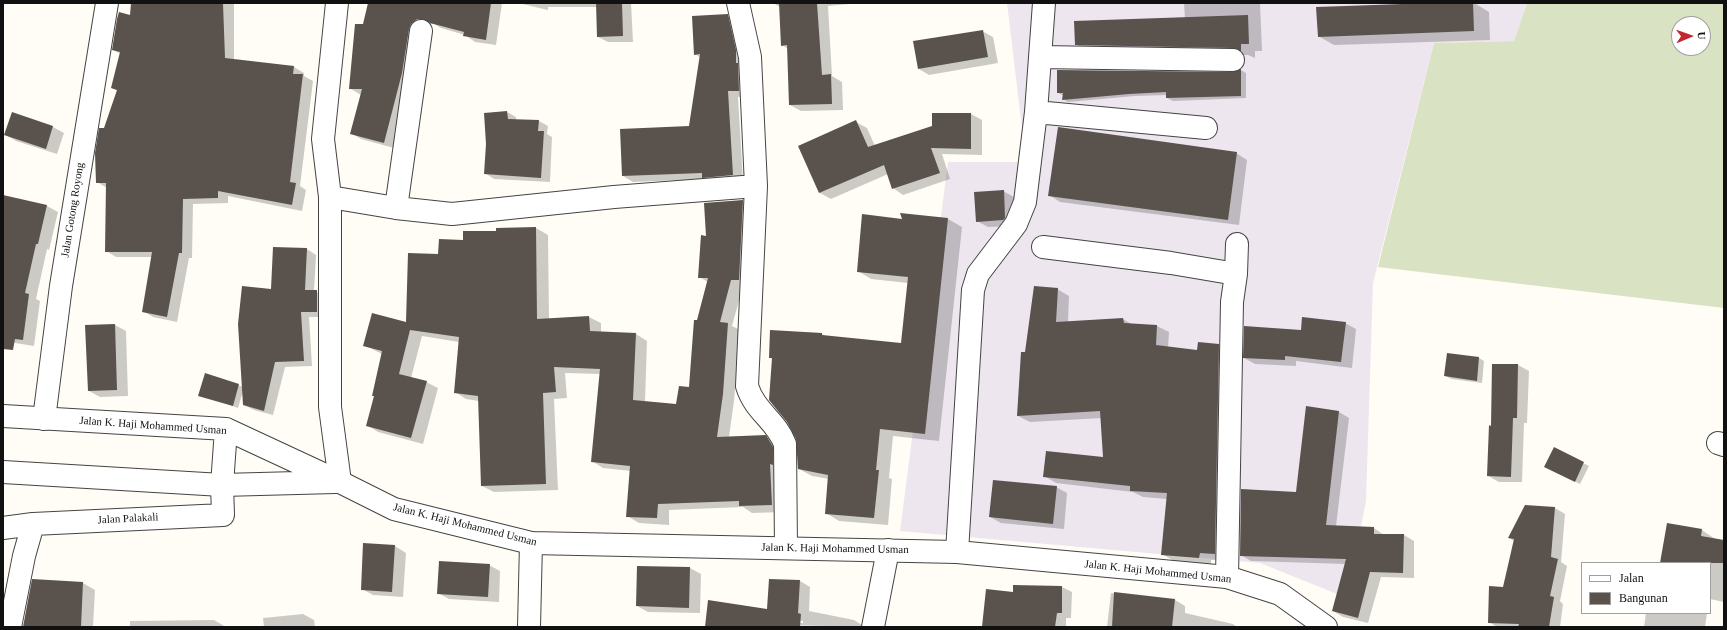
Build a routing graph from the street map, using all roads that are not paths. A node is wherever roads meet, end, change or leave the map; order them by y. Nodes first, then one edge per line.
1 (107, 3) edge
2 (337, 3) edge
3 (738, 3) edge
4 (1044, 3) edge
5 (421, 30) dead end
6 (1040, 57) junction
7 (1233, 60) dead end
8 (1036, 112) junction
9 (1206, 128) dead end
10 (756, 186) junction
11 (330, 197) junction
12 (396, 208) junction
13 (1237, 244) dead end
14 (1043, 247) dead end
15 (1236, 274) junction
16 (3, 416) edge
17 (44, 419) junction
18 (226, 429) junction
19 (3, 472) edge
20 (340, 482) junction
21 (222, 485) junction
22 (33, 524) junction
23 (3, 528) edge
24 (531, 543) junction
25 (786, 548) junction
26 (888, 550) junction
27 (957, 552) junction
28 (1227, 577) junction
29 (10, 627) edge
30 (529, 627) edge
31 (873, 627) edge
32 (1326, 627) edge

1 - 17 street, Jalan Gotong Royong
2 - 11 street
3 - 10 street
4 - 6 street
5 - 12 street
6 - 7 street
6 - 8 street
8 - 9 street
8 - 27 street
10 - 12 street
10 - 25 street
11 - 12 street
11 - 20 street
13 - 15 street
14 - 15 street
15 - 28 street
16 - 17 street, Jalan K. Haji Mohammed Usman
17 - 18 street, Jalan K. Haji Mohammed Usman
18 - 20 street, Jalan K. Haji Mohammed Usman
18 - 21 street
19 - 21 street, Jalan K. Haji Mohammed Usman
20 - 21 street, Jalan K. Haji Mohammed Usman
20 - 24 street, Jalan K. Haji Mohammed Usman
21 - 22 street, Jalan Palakali
22 - 23 street, Jalan Palakali
22 - 29 street
24 - 25 street, Jalan K. Haji Mohammed Usman
24 - 30 street
25 - 26 street, Jalan K. Haji Mohammed Usman
26 - 27 street, Jalan K. Haji Mohammed Usman
26 - 31 street
27 - 28 street, Jalan K. Haji Mohammed Usman
28 - 32 street, Jalan K. Haji Mohammed Usman

